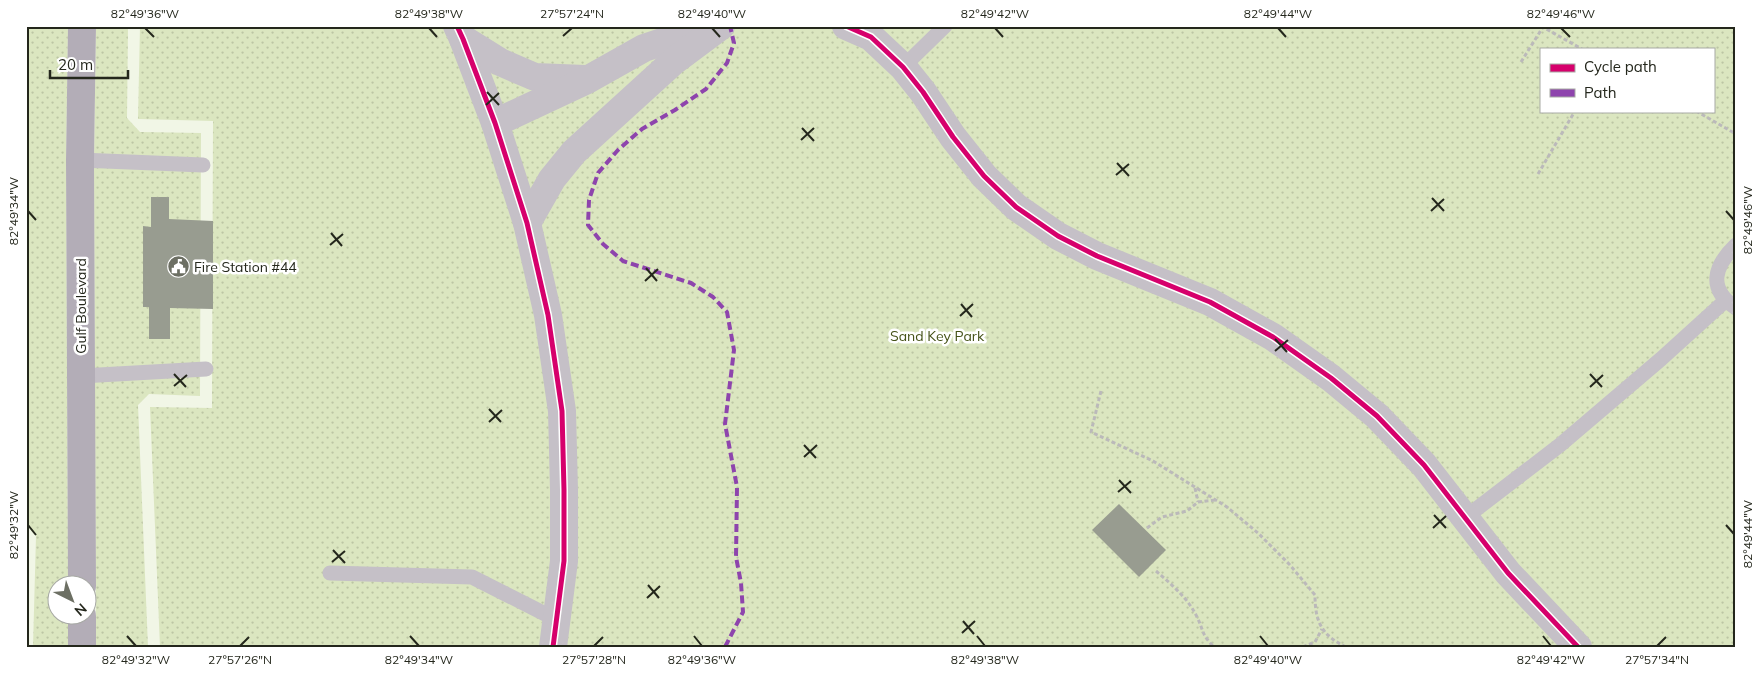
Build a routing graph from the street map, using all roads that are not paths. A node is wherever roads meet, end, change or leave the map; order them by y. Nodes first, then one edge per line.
1 (82, 26) edge
2 (711, 26) edge
3 (721, 26) edge
4 (846, 26) edge
5 (945, 26) edge
6 (460, 33) edge
7 (903, 67) junction
8 (586, 80) junction
9 (495, 124) junction
10 (80, 160) junction
11 (203, 165) dead end
12 (527, 223) junction
13 (1736, 245) edge
14 (1730, 304) edge
15 (206, 369) dead end
16 (81, 376) junction
17 (1466, 517) junction
18 (330, 573) dead end
19 (82, 576) edge
20 (557, 620) junction
21 (82, 626) edge
22 (82, 647) edge
23 (553, 647) edge
24 (1578, 647) edge

1 - 10 main road, Gulf Boulevard
2 - 8 street
3 - 12 street
4 - 7 street
5 - 7 lane
6 - 8 street
6 - 9 street
7 - 17 street
8 - 9 street
9 - 12 street
10 - 11 lane
10 - 16 main road, Gulf Boulevard
12 - 20 street
13 - 14 lane
14 - 17 lane
15 - 16 lane
16 - 19 main road, Gulf Boulevard
17 - 24 street
18 - 20 lane
20 - 23 street
21 - 22 main road

